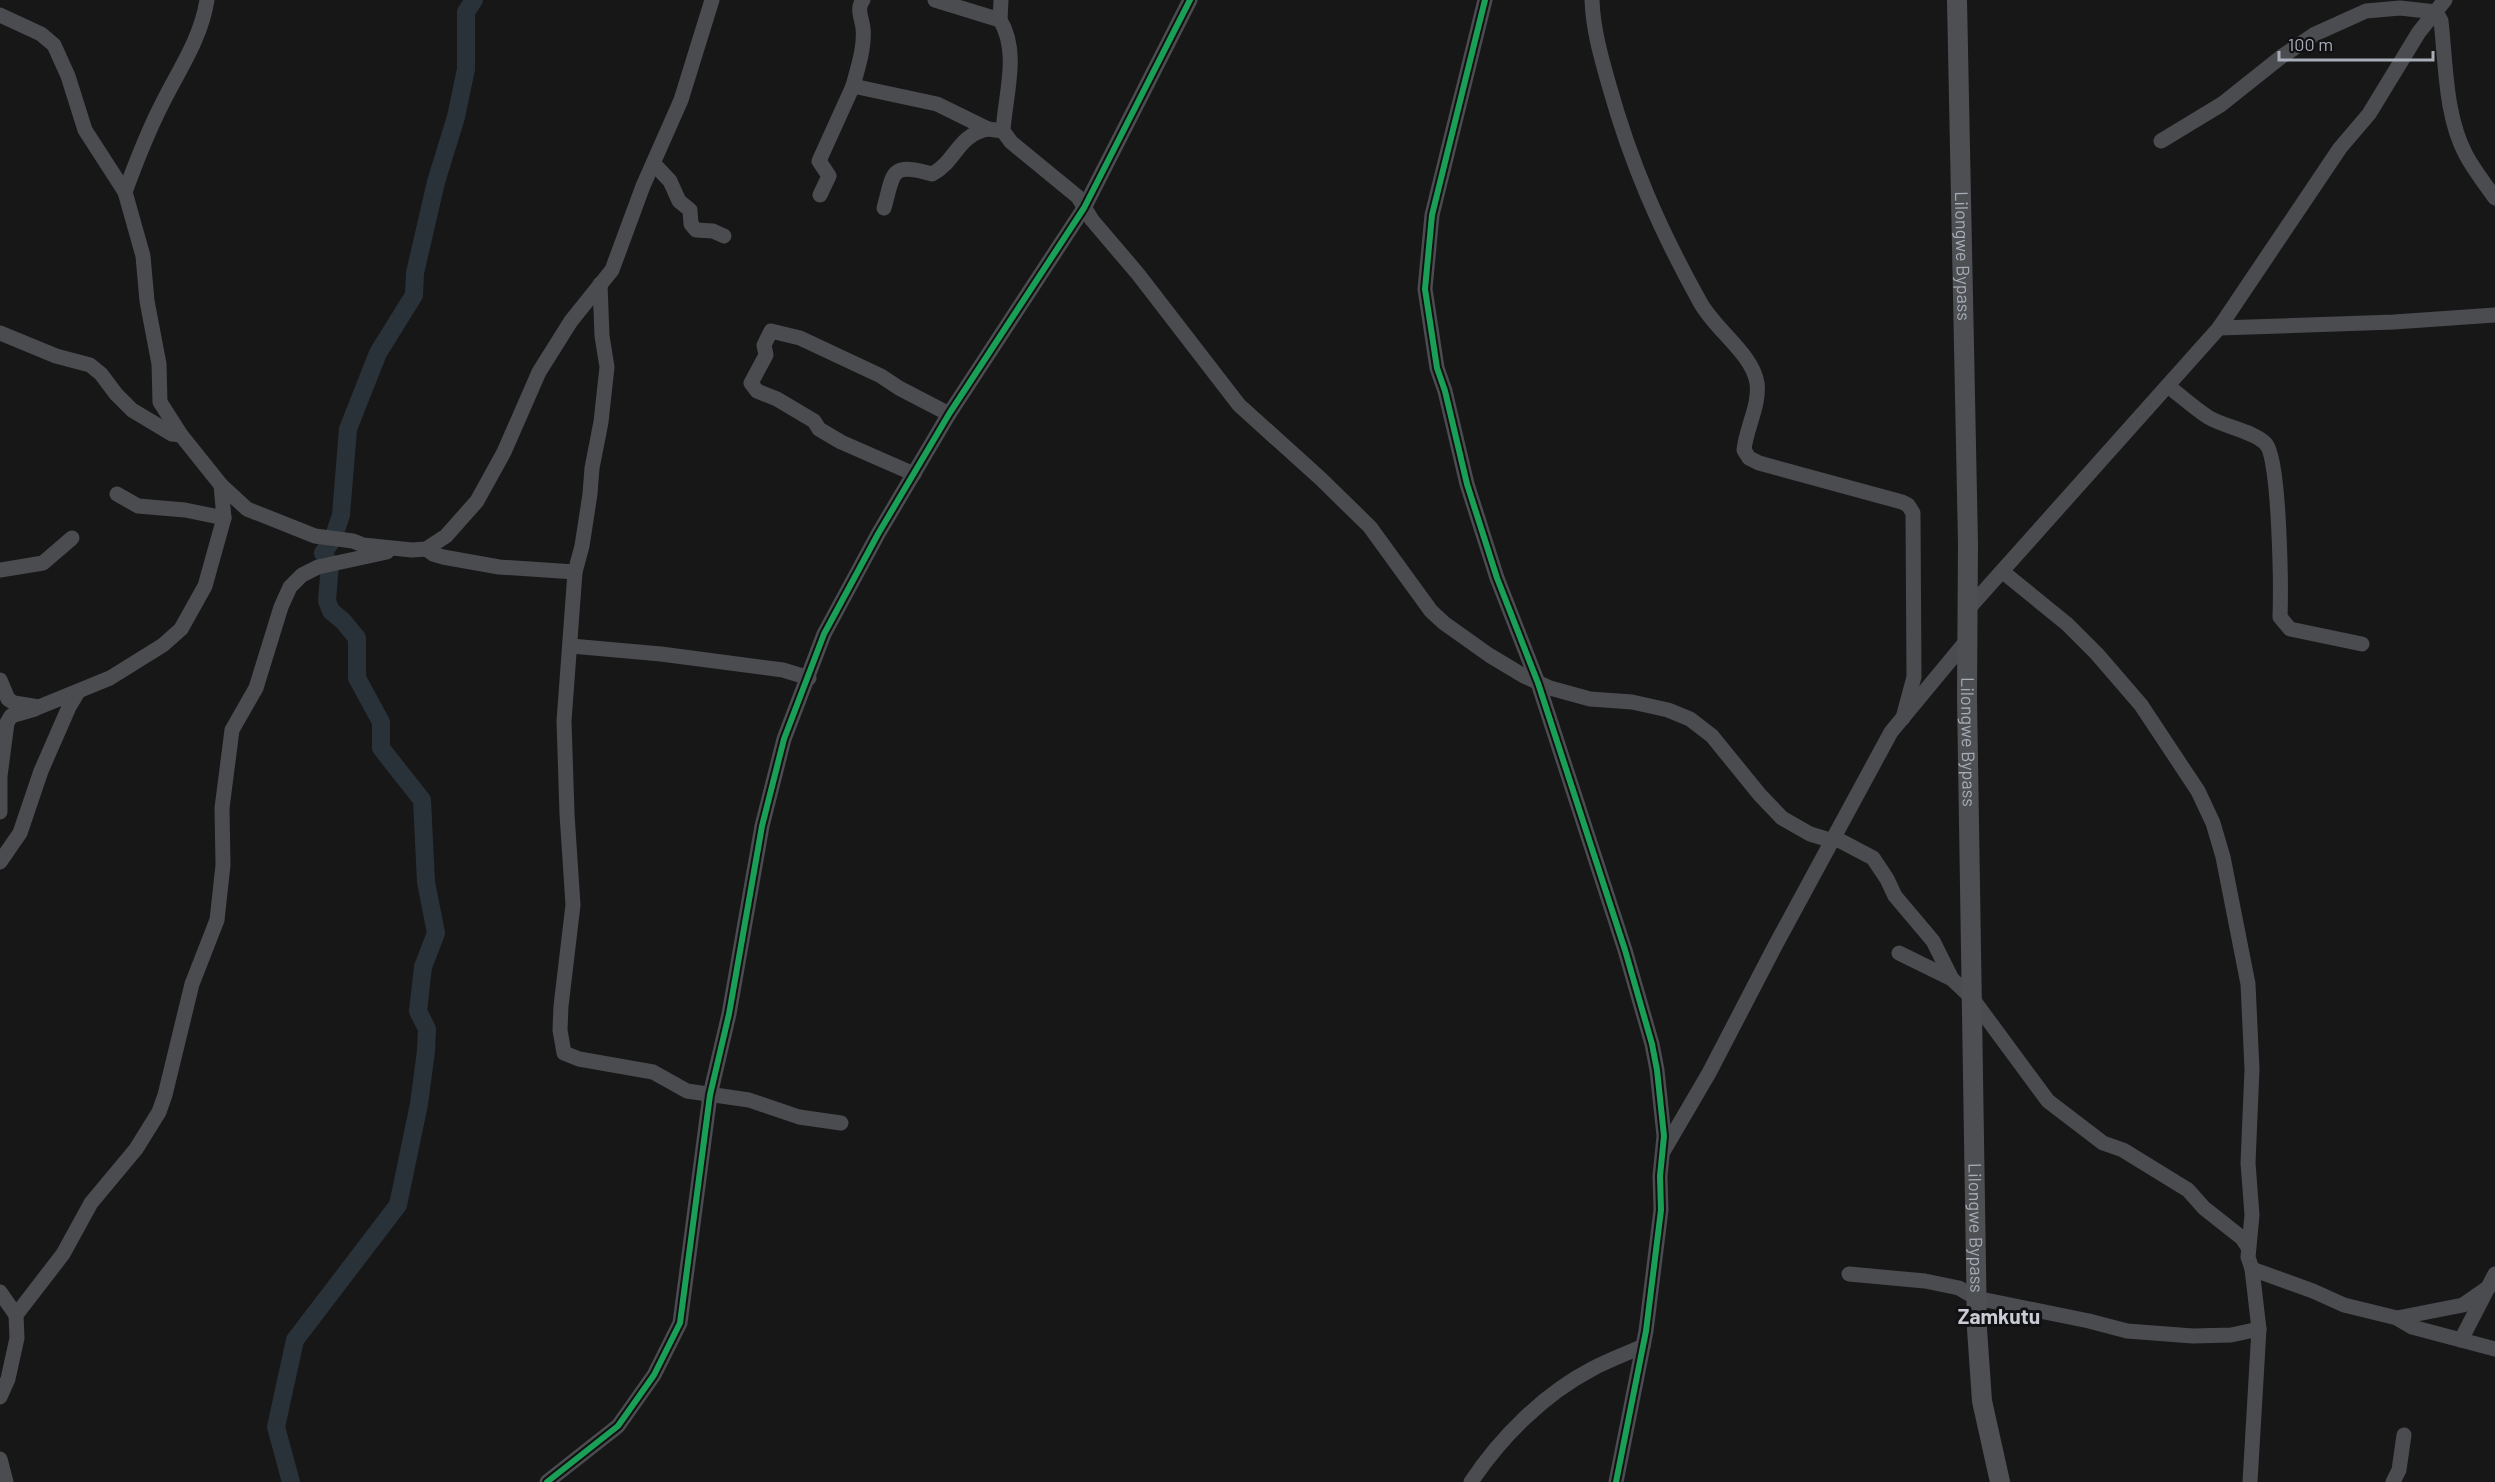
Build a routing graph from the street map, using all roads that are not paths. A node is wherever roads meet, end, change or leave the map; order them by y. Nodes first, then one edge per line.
1 (207, 0) edge
2 (712, 0) edge
3 (863, 0) edge
4 (935, 0) edge
5 (1000, 0) edge
6 (1190, 0) edge
7 (1485, 0) edge
8 (1592, 0) edge
9 (1957, 0) edge
10 (2364, 4) edge
11 (2441, 6) edge
12 (0, 15) edge
13 (1000, 20) junction
14 (853, 86) junction
15 (996, 130) junction
16 (2162, 141) dead end
17 (654, 164) junction
18 (125, 192) junction
19 (820, 195) dead end
20 (2495, 198) edge
21 (884, 208) dead end
22 (1084, 208) junction
23 (724, 236) dead end
24 (600, 284) junction
25 (2495, 315) edge
26 (2219, 328) junction
27 (0, 333) edge
28 (2168, 386) junction
29 (949, 414) junction
30 (181, 435) junction
31 (914, 474) junction
32 (221, 485) junction
33 (117, 495) dead end
34 (225, 518) junction
35 (72, 538) dead end
36 (397, 549) junction
37 (426, 549) junction
38 (0, 570) edge
39 (575, 572) junction
40 (2002, 572) junction
41 (1969, 609) junction
42 (1968, 639) junction
43 (2362, 644) dead end
44 (571, 646) junction
45 (809, 678) junction
46 (0, 680) edge
47 (1538, 683) junction
48 (78, 692) junction
49 (39, 707) junction
50 (1903, 718) junction
51 (0, 812) edge
52 (1834, 839) junction
53 (0, 862) edge
54 (1899, 953) dead end
55 (1952, 979) junction
56 (1972, 999) junction
57 (710, 1095) junction
58 (841, 1123) dead end
59 (1663, 1150) junction
60 (2248, 1247) junction
61 (2252, 1269) junction
62 (1849, 1274) dead end
63 (2492, 1281) edge
64 (1, 1294) edge
65 (1976, 1298) junction
66 (16, 1315) junction
67 (2397, 1318) junction
68 (2259, 1329) junction
69 (2461, 1340) junction
70 (1643, 1346) junction
71 (2495, 1349) edge
72 (0, 1396) edge
73 (2404, 1435) dead end
74 (547, 1482) edge
75 (1471, 1482) edge
76 (1616, 1482) edge
77 (2000, 1482) edge
78 (2250, 1482) edge
79 (2393, 1482) edge

1 - 18 street
2 - 17 street
3 - 14 street
4 - 13 street
5 - 13 street
6 - 22 street
7 - 47 street
8 - 50 street
9 - 41 main road, Lilongwe Bypass
10 - 11 street
10 - 16 street
11 - 20 street
11 - 26 street
12 - 18 street
13 - 15 street
14 - 15 street
14 - 19 street
15 - 21 street
15 - 22 street
17 - 23 street
17 - 24 street
18 - 30 street
22 - 29 street
22 - 47 street
24 - 37 street
24 - 39 street
25 - 26 street
26 - 28 street
27 - 30 street
28 - 40 street
28 - 43 street
29 - 31 street
29 - 31 street
30 - 32 street
31 - 45 street
32 - 34 street
32 - 36 street
33 - 34 street
34 - 48 street
35 - 38 street
36 - 37 street
36 - 66 street
37 - 39 street
39 - 44 street
40 - 41 street
40 - 60 street
41 - 42 main road, Lilongwe Bypass
42 - 50 street
42 - 56 main road, Lilongwe Bypass
44 - 45 street
44 - 57 street
45 - 57 street
46 - 49 street
47 - 52 street
47 - 59 street
48 - 49 street
48 - 53 street
49 - 51 street
50 - 52 street
52 - 55 street
52 - 59 street
54 - 55 street
55 - 56 street
56 - 60 street
56 - 65 main road, Lilongwe Bypass
57 - 58 street
57 - 74 street
59 - 70 street
60 - 61 street
61 - 67 street
61 - 68 street
62 - 65 street
63 - 67 street
63 - 69 street
64 - 66 street
65 - 68 street
65 - 77 main road, Lilongwe Bypass
66 - 72 street
67 - 69 street
68 - 78 street
69 - 71 street
70 - 75 street
70 - 76 street
73 - 79 street

